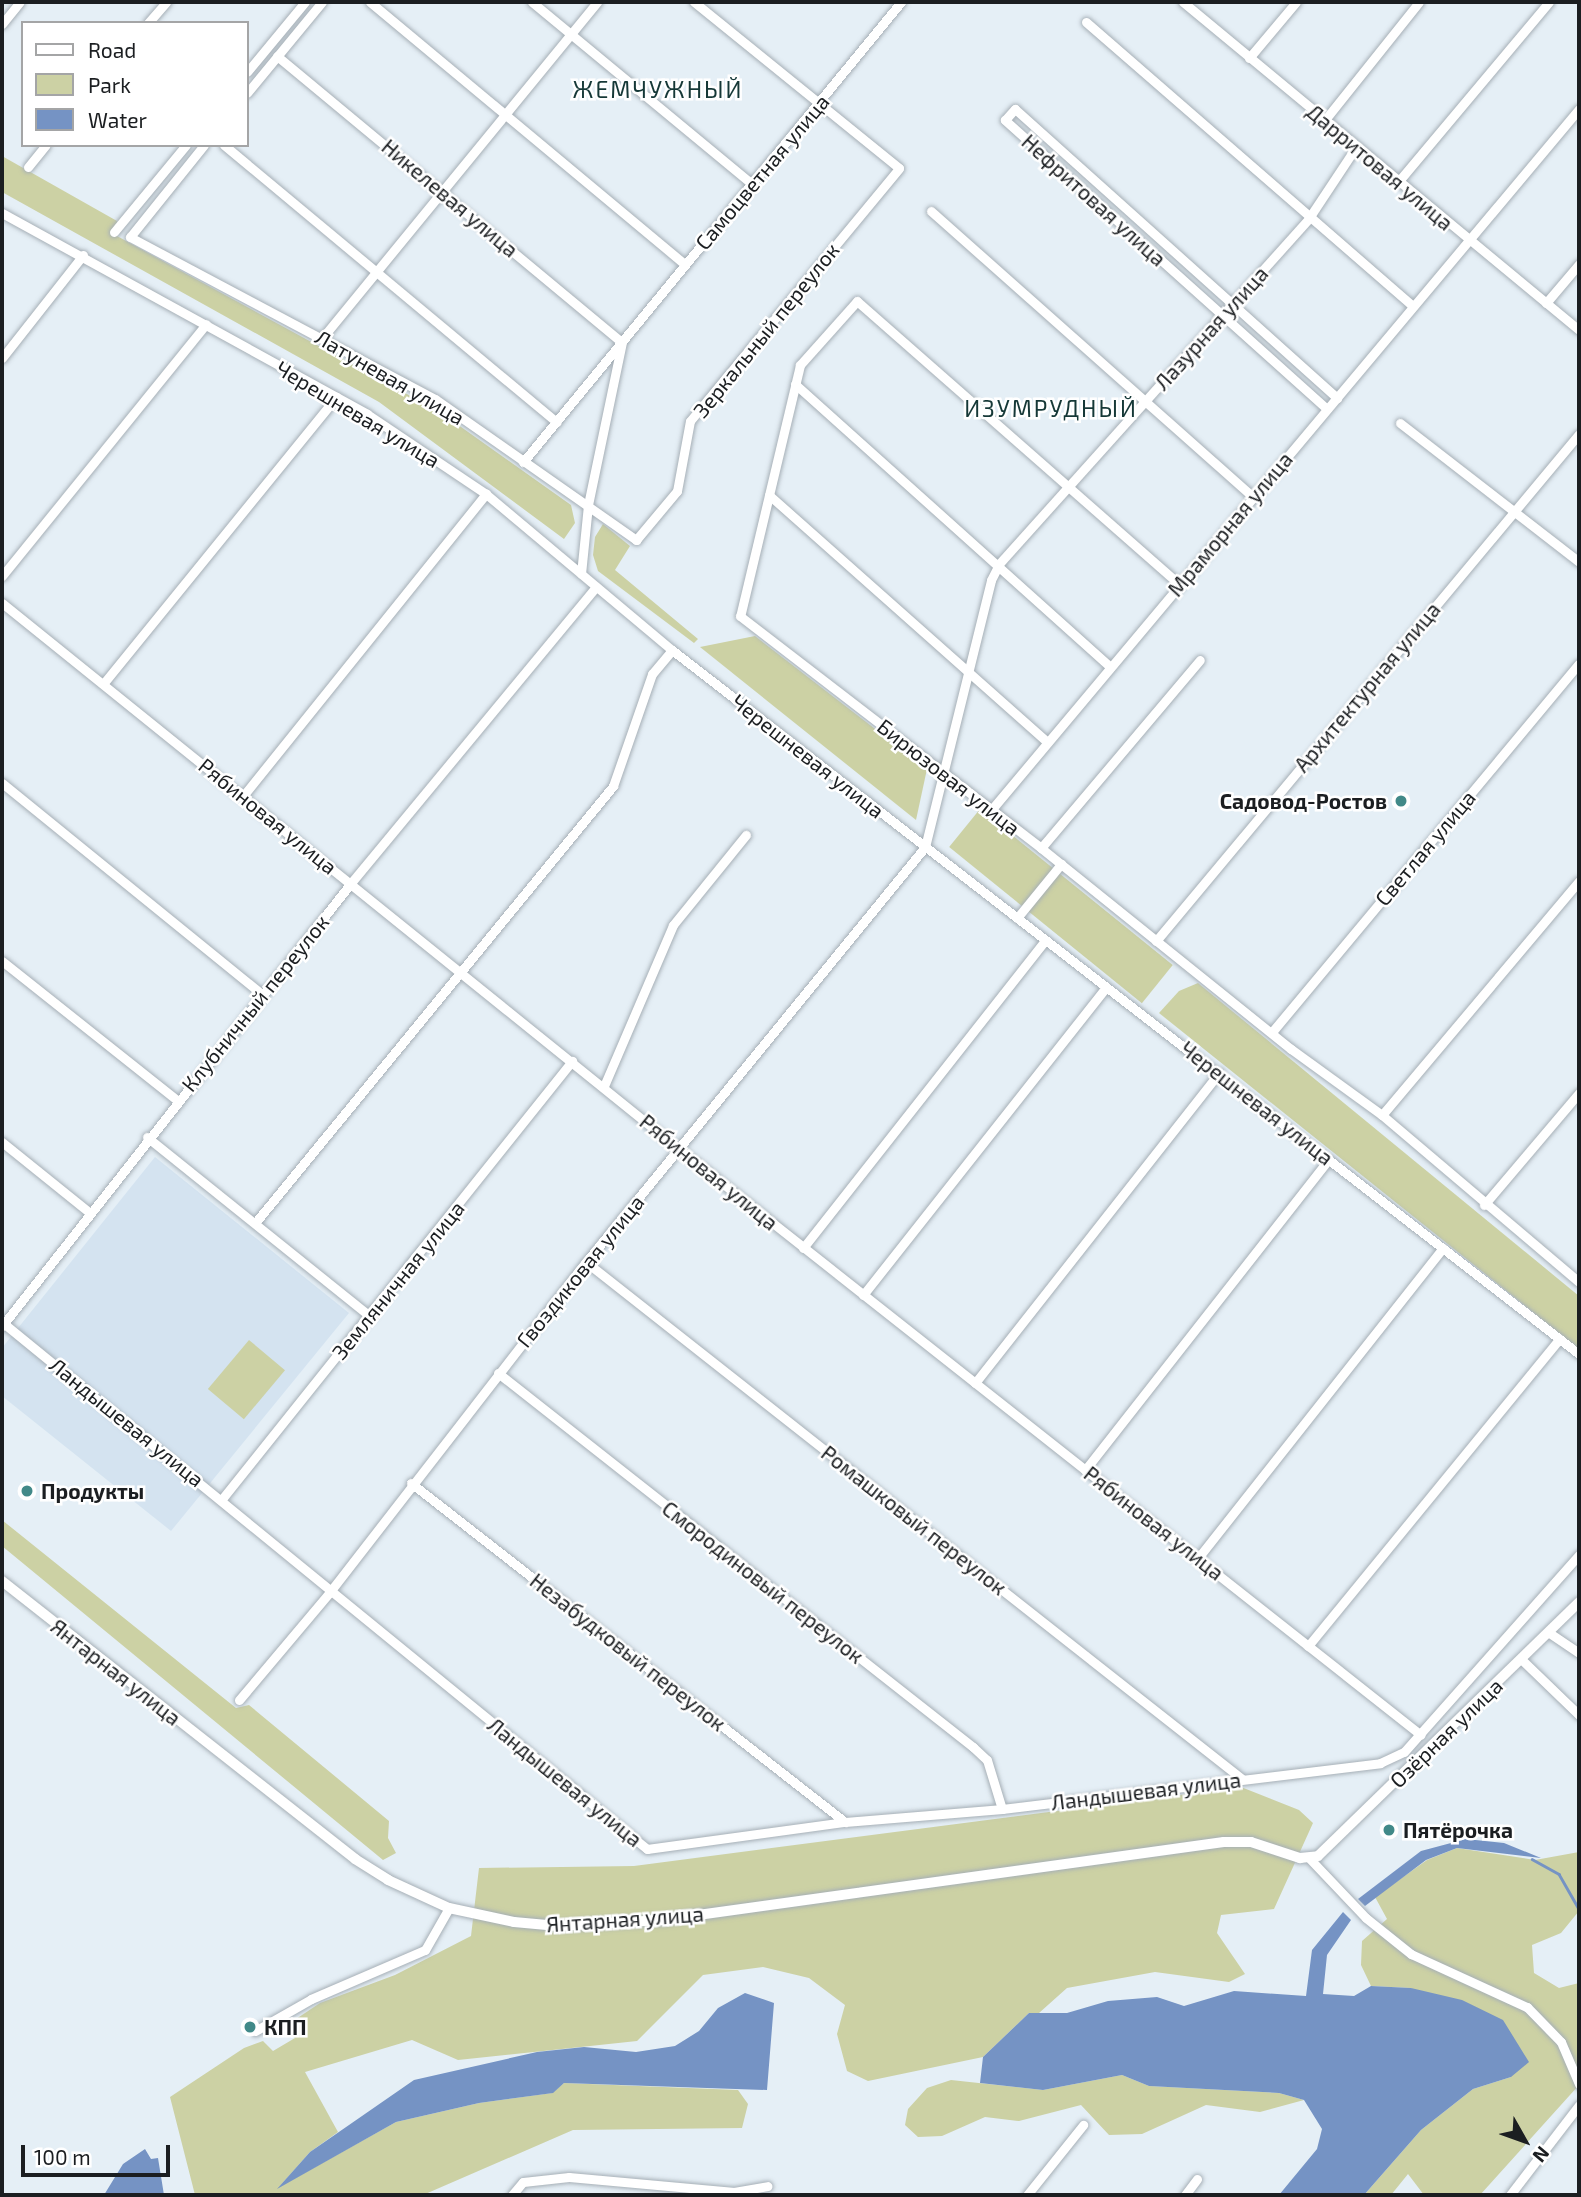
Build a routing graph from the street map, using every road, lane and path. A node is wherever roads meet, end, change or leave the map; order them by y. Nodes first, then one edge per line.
1 (20, 2) edge
2 (166, 2) edge
3 (305, 2) edge
4 (322, 2) edge
5 (370, 2) edge
6 (532, 2) edge
7 (597, 2) edge
8 (694, 2) edge
9 (901, 2) edge
10 (1183, 2) edge
11 (1296, 2) edge
12 (1419, 2) edge
13 (1549, 2) edge
14 (150, 21) edge
15 (1086, 22) dead end
16 (2, 24) edge
17 (572, 34) junction
18 (277, 56) junction
19 (1249, 58) junction
20 (248, 71) edge
21 (248, 92) edge
22 (819, 103) junction
23 (1579, 109) edge
24 (507, 114) junction
25 (1324, 121) junction
26 (45, 147) edge
27 (184, 147) edge
28 (202, 147) edge
29 (226, 147) edge
30 (1356, 147) junction
31 (28, 167) dead end
32 (1398, 182) junction
33 (751, 183) junction
34 (443, 192) junction
35 (931, 211) dead end
36 (2, 213) edge
37 (1309, 218) junction
38 (114, 232) dead end
39 (1470, 241) junction
40 (83, 255) junction
41 (685, 264) junction
42 (1579, 264) edge
43 (378, 272) junction
44 (1546, 303) junction
45 (1233, 305) junction
46 (1412, 305) junction
47 (1223, 316) junction
48 (206, 324) junction
49 (1579, 330) edge
50 (323, 337) junction
51 (622, 342) junction
52 (2, 358) edge
53 (795, 384) junction
54 (336, 397) junction
55 (1337, 398) junction
56 (1144, 402) junction
57 (1327, 410) junction
58 (557, 422) junction
59 (1400, 422) dead end
60 (1579, 434) edge
61 (523, 462) junction
62 (1069, 487) junction
63 (486, 494) junction
64 (769, 495) junction
65 (1252, 496) junction
66 (588, 505) junction
67 (1514, 511) junction
68 (636, 540) joint
69 (1579, 562) edge
70 (999, 564) junction
71 (581, 574) junction
72 (2, 576) edge
73 (1180, 585) junction
74 (596, 587) junction
75 (2, 603) edge
76 (672, 650) junction
77 (1200, 660) dead end
78 (1579, 664) edge
79 (1110, 666) junction
80 (969, 676) junction
81 (103, 684) junction
82 (1046, 741) junction
83 (942, 770) junction
84 (2, 783) edge
85 (243, 796) junction
86 (992, 809) junction
87 (746, 835) dead end
88 (925, 846) junction
89 (1041, 848) junction
90 (1061, 863) junction
91 (1579, 881) edge
92 (351, 883) junction
93 (1017, 918) junction
94 (1045, 940) junction
95 (1156, 941) junction
96 (2, 961) edge
97 (461, 970) junction
98 (1106, 987) junction
99 (262, 994) junction
100 (1272, 1032) junction
101 (572, 1061) junction
102 (1219, 1073) junction
103 (604, 1086) junction
104 (1579, 1093) edge
105 (177, 1100) junction
106 (1382, 1115) junction
107 (147, 1137) junction
108 (2, 1142) edge
109 (679, 1149) junction
110 (1329, 1159) junction
111 (1484, 1205) junction
112 (90, 1213) junction
113 (255, 1223) junction
114 (803, 1248) junction
115 (1443, 1248) junction
116 (586, 1262) junction
117 (1579, 1282) edge
118 (863, 1296) junction
119 (370, 1316) junction
120 (2, 1324) edge
121 (1559, 1339) junction
122 (1579, 1354) edge
123 (498, 1373) junction
124 (975, 1383) junction
125 (1085, 1470) junction
126 (411, 1483) junction
127 (222, 1499) junction
128 (1579, 1555) edge
129 (1198, 1558) junction
130 (2, 1581) edge
131 (329, 1593) junction
132 (1579, 1602) edge
133 (1548, 1632) junction
134 (1308, 1646) junction
135 (1579, 1653) edge
136 (1521, 1659) junction
137 (239, 1700) dead end
138 (1579, 1715) edge
139 (1421, 1735) junction
140 (1242, 1779) junction
141 (1002, 1809) junction
142 (845, 1822) junction
143 (1310, 1858) junction
144 (449, 1908) junction
145 (255, 2031) dead end
146 (1579, 2084) edge
147 (1579, 2105) edge
148 (1083, 2125) dead end
149 (1197, 2179) dead end
150 (644, 2185) junction
151 (512, 2195) edge
152 (636, 2195) edge
153 (759, 2195) edge
154 (1027, 2195) edge
155 (1185, 2195) edge
156 (1510, 2195) edge

1 - 16 street
2 - 14 street
3 - 20 street
4 - 18 street
5 - 24 street
6 - 17 street
7 - 17 street
8 - 22 street
9 - 22 street, Самоцветная улица
10 - 19 street, Дарритовая улица
11 - 19 street
12 - 25 street
13 - 32 street
15 - 37 street
17 - 24 street
17 - 33 street
18 - 21 street
18 - 34 street, Никелевая улица
19 - 25 street, Дарритовая улица
22 - 33 street, Самоцветная улица
22 - 68 street, Зеркальный переулок
23 - 39 street, Мраморная улица
24 - 34 street
24 - 41 street
25 - 30 street, Дарритовая улица
26 - 31 street
27 - 38 street
28 - 50 street, Латуневая улица
29 - 43 street
30 - 32 street, Дарритовая улица
30 - 37 street, Лазурная улица
32 - 39 street, Дарритовая улица
33 - 41 street, Самоцветная улица
34 - 43 street
34 - 51 street, Никелевая улица
35 - 56 street
36 - 40 street, Черешневая улица
37 - 45 street, Лазурная улица
37 - 46 street
39 - 44 street, Дарритовая улица
39 - 46 street, Мраморная улица
40 - 48 street, Черешневая улица
40 - 52 street
41 - 51 street, Самоцветная улица
42 - 44 street
43 - 50 street
43 - 58 street
44 - 49 street, Дарритовая улица
45 - 47 street, Лазурная улица
45 - 47 street, Нефритовая улица
45 - 55 street, Нефритовая улица
46 - 55 street, Мраморная улица
47 - 56 street, Лазурная улица
47 - 57 street, Нефритовая улица
48 - 54 street, Черешневая улица
48 - 72 street
50 - 61 street, Латуневая улица
51 - 58 street, Самоцветная улица
51 - 66 street, Самоцветная улица
53 - 62 street
53 - 64 street
53 - 70 street
54 - 63 street, Черешневая улица
54 - 81 street
55 - 57 street, Мраморная улица
56 - 62 street, Лазурная улица
56 - 65 street
57 - 65 street, Мраморная улица
58 - 61 street, Самоцветная улица
59 - 67 street
60 - 67 street, Архитектурная улица
61 - 66 street, Латуневая улица
62 - 70 street, Лазурная улица
62 - 73 street
63 - 71 street, Черешневая улица
63 - 85 street
64 - 80 street
64 - 83 street, Бирюзовая улица
65 - 73 street, Мраморная улица
66 - 68 street, Латуневая улица
66 - 71 street, Самоцветная улица
67 - 69 street
67 - 95 street, Архитектурная улица
70 - 79 street
70 - 80 street
71 - 74 street, Черешневая улица
73 - 79 street, Мраморная улица
74 - 76 street, Черешневая улица
74 - 92 street, Клубничный переулок
75 - 81 street, Рябиновая улица
76 - 88 street, Черешневая улица
76 - 97 street
77 - 89 street
78 - 100 street, Светлая улица
79 - 82 street, Мраморная улица
80 - 82 street
80 - 83 street
81 - 85 street, Рябиновая улица
82 - 86 street, Мраморная улица
83 - 86 street, Бирюзовая улица
83 - 88 street
84 - 99 street
85 - 92 street, Рябиновая улица
86 - 89 street, Бирюзовая улица
87 - 103 street
88 - 93 street, Черешневая улица
88 - 109 street, Гвоздиковая улица
89 - 90 street, Бирюзовая улица
90 - 93 street
90 - 95 street, Бирюзовая улица
91 - 106 street
92 - 97 street, Рябиновая улица
92 - 99 street, Клубничный переулок
93 - 94 street, Черешневая улица
94 - 98 street, Черешневая улица
94 - 114 street
95 - 100 street, Бирюзовая улица
96 - 105 street
97 - 101 street, Рябиновая улица
97 - 113 street
98 - 102 street, Черешневая улица
98 - 118 street
99 - 105 street, Клубничный переулок
100 - 106 street, Бирюзовая улица
101 - 103 street, Рябиновая улица
101 - 119 street, Земляничная улица
102 - 110 street, Черешневая улица
102 - 124 street
103 - 109 street, Рябиновая улица
104 - 111 street
105 - 107 street, Клубничный переулок
106 - 111 street, Бирюзовая улица
107 - 112 street, Клубничный переулок
107 - 113 street
108 - 112 street
109 - 114 street, Рябиновая улица
109 - 116 street, Гвоздиковая улица
110 - 115 street, Черешневая улица
110 - 125 street
111 - 117 street, Бирюзовая улица
112 - 120 street, Клубничный переулок
113 - 119 street
114 - 118 street, Рябиновая улица
115 - 121 street, Черешневая улица
115 - 129 street
116 - 123 street, Гвоздиковая улица
116 - 140 street, Ромашковый переулок
118 - 124 street, Рябиновая улица
119 - 127 street, Земляничная улица
120 - 127 street, Ландышевая улица
121 - 122 street, Черешневая улица
121 - 134 street
123 - 126 street, Гвоздиковая улица
123 - 141 street, Смородиновый переулок
124 - 125 street, Рябиновая улица
125 - 129 street, Рябиновая улица
126 - 131 street, Гвоздиковая улица
126 - 142 street, Незабудковый переулок
127 - 131 street, Ландышевая улица
128 - 139 street, Ландышевая улица
129 - 134 street, Рябиновая улица
130 - 144 street, Янтарная улица
131 - 137 street, Гвоздиковая улица
131 - 142 street, Ландышевая улица
132 - 133 street, Озёрная улица
133 - 135 street
133 - 136 street, Озёрная улица
134 - 139 street, Рябиновая улица
136 - 138 street
136 - 143 street, Озёрная улица
139 - 140 street, Ландышевая улица
140 - 141 street, Ландышевая улица
141 - 142 street, Ландышевая улица
143 - 144 street, Янтарная улица
143 - 146 street
144 - 145 street
147 - 156 street
148 - 154 street
149 - 155 street
150 - 151 street
150 - 152 street
150 - 153 street

